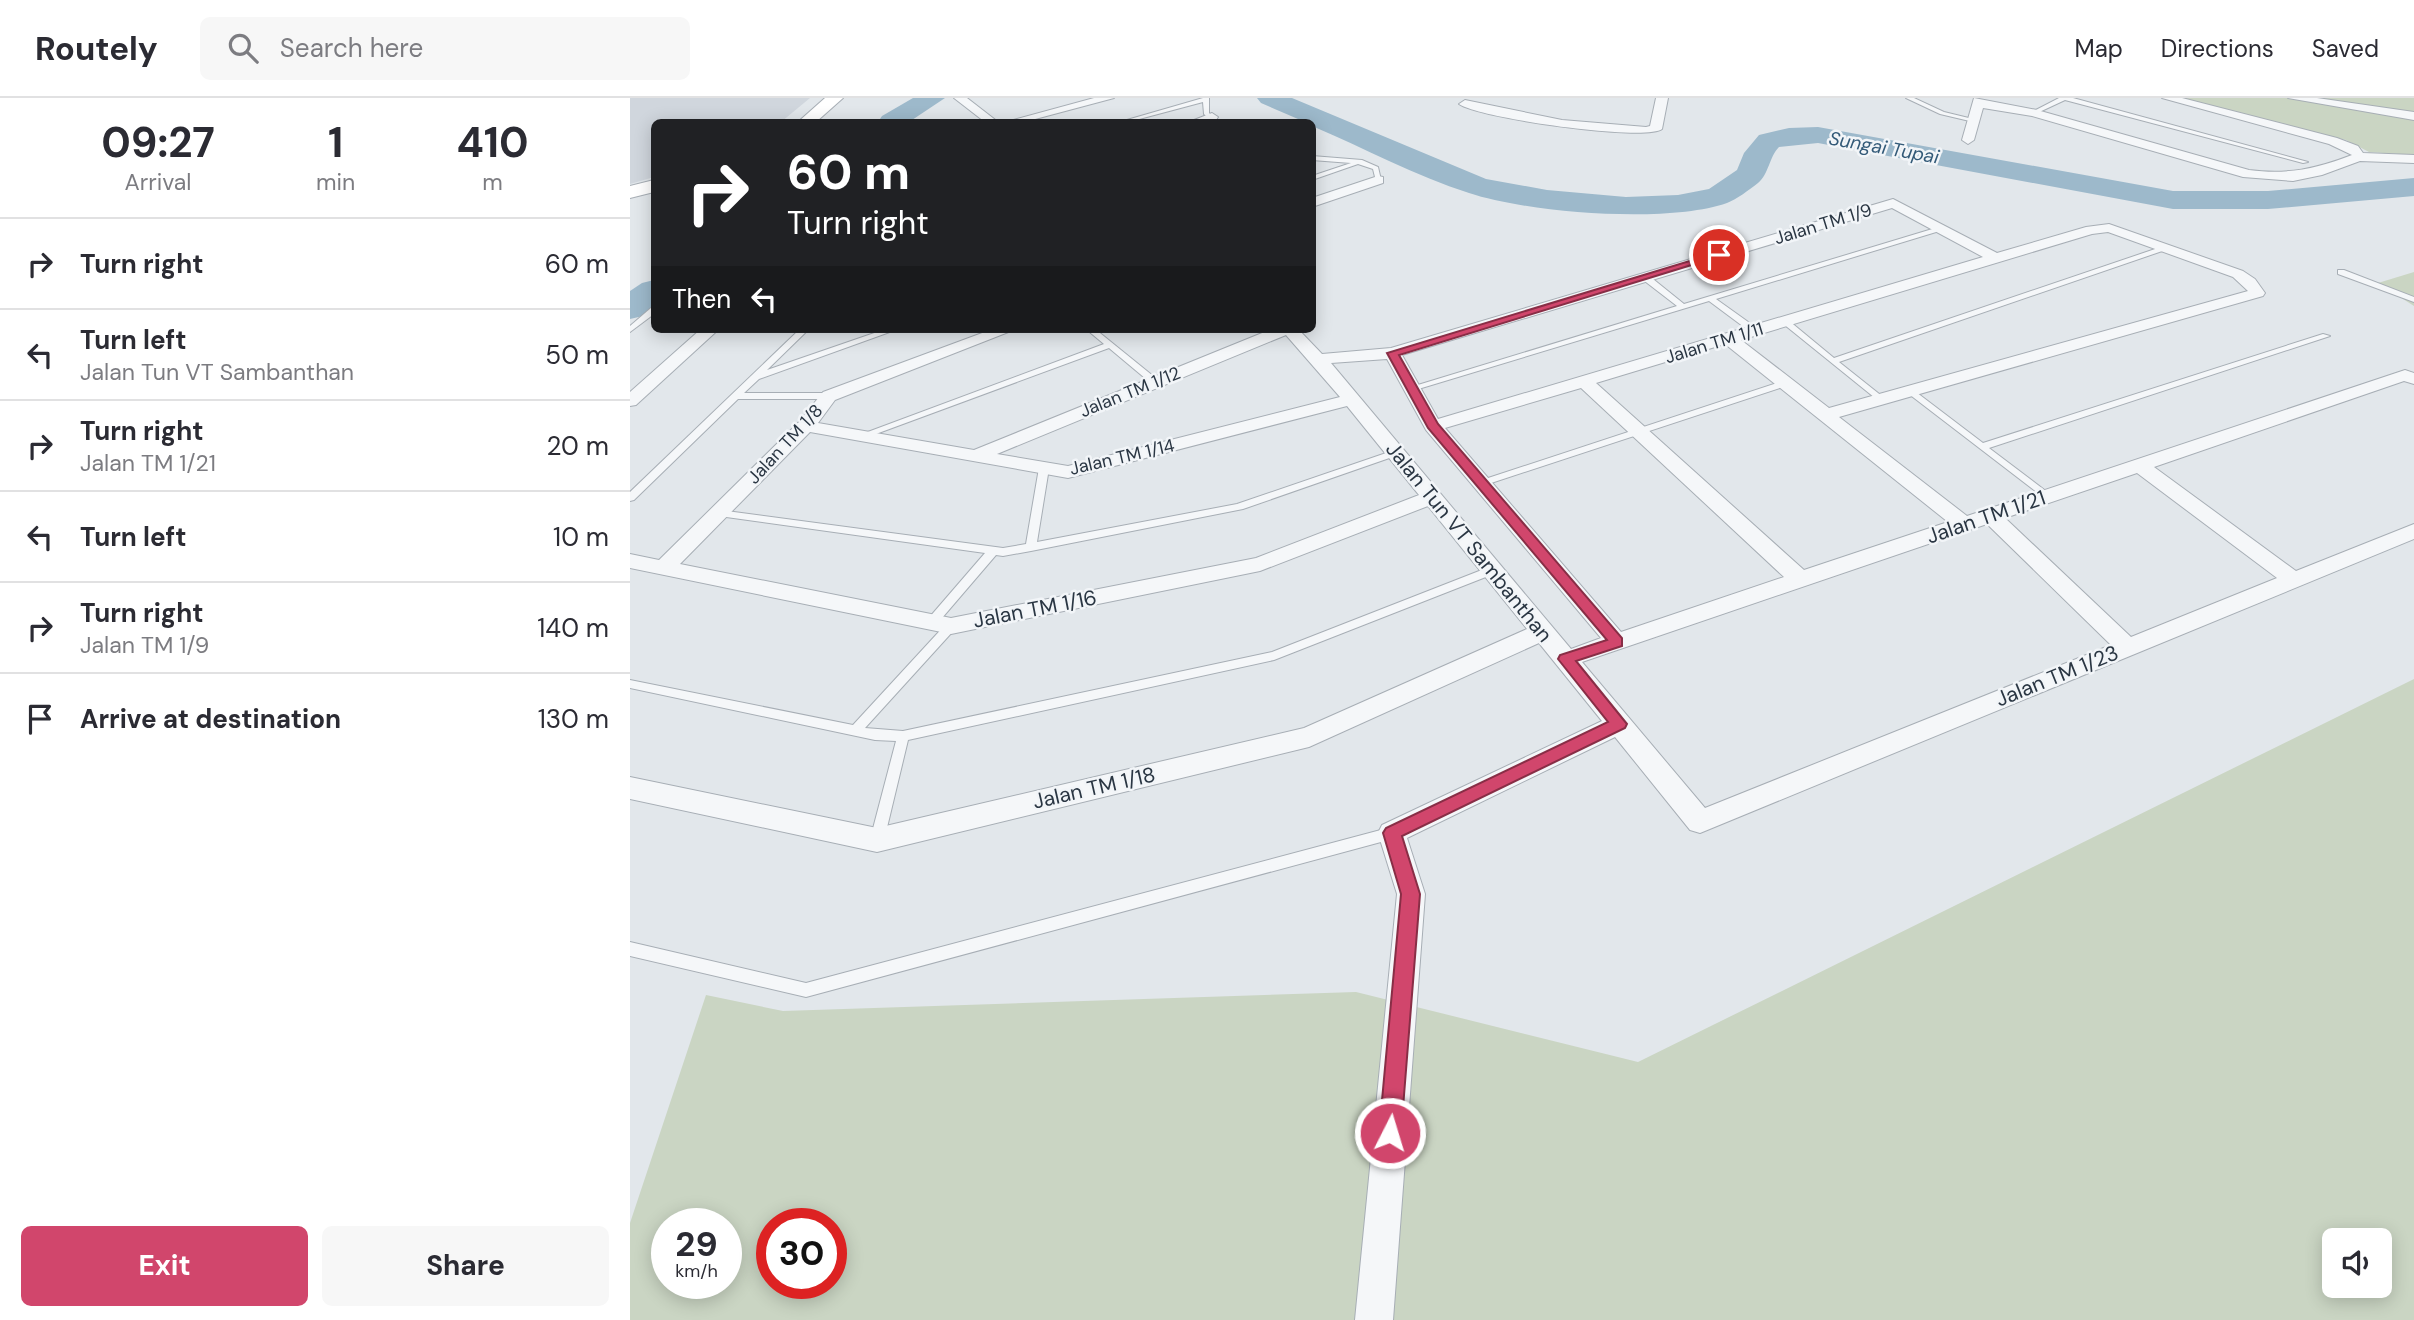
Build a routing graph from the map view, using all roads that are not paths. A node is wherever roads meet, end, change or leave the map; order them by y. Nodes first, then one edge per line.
1 (835, 98) edge
2 (960, 98) edge
3 (1108, 98) edge
4 (1662, 98) edge
5 (1909, 98) edge
6 (2065, 98) edge
7 (2168, 98) edge
8 (2294, 98) edge
9 (1206, 99) edge
10 (1979, 101) edge
11 (1465, 104) dead end
12 (2033, 113) junction
13 (2414, 116) edge
14 (810, 119) edge
15 (988, 119) edge
16 (1025, 119) edge
17 (1134, 119) edge
18 (1213, 119) edge
19 (1974, 120) junction
20 (1968, 140) dead end
21 (2359, 157) junction
22 (1316, 158) edge
23 (2414, 159) edge
24 (1362, 162) junction
25 (2305, 162) dead end
26 (1316, 177) edge
27 (1378, 180) joint
28 (651, 187) edge
29 (630, 192) edge
30 (1316, 202) edge
31 (1942, 229) junction
32 (2167, 248) junction
33 (1995, 258) junction
34 (2341, 272) dead end
35 (1645, 278) junction
36 (1711, 299) junction
37 (2414, 300) edge
38 (1683, 307) junction
39 (651, 312) edge
40 (1784, 321) junction
41 (630, 330) edge
42 (1755, 331) junction
43 (706, 333) edge
44 (801, 333) edge
45 (882, 333) edge
46 (997, 333) edge
47 (1095, 333) edge
48 (1277, 333) edge
49 (1291, 333) edge
50 (2326, 335) dead end
51 (1728, 338) junction
52 (1110, 345) junction
53 (1392, 353) junction
54 (1318, 359) junction
55 (1833, 361) junction
56 (755, 377) junction
57 (2410, 377) edge
58 (1584, 381) junction
59 (1155, 382) junction
60 (1786, 383) junction
61 (1412, 388) junction
62 (1909, 391) junction
63 (736, 396) junction
64 (830, 396) junction
65 (1352, 399) junction
66 (1880, 399) junction
67 (630, 401) edge
68 (1828, 414) junction
69 (806, 426) junction
70 (1433, 426) junction
71 (1638, 430) junction
72 (862, 436) junction
73 (1982, 447) junction
74 (1395, 453) junction
75 (975, 456) junction
76 (2139, 465) junction
77 (1044, 468) junction
78 (1482, 484) junction
79 (1432, 496) junction
80 (2047, 497) junction
81 (630, 498) edge
82 (719, 513) junction
83 (1990, 515) junction
84 (1964, 524) junction
85 (2414, 531) edge
86 (1031, 548) junction
87 (993, 551) junction
88 (630, 561) edge
89 (664, 567) junction
90 (1492, 570) junction
91 (1801, 580) junction
92 (2294, 580) junction
93 (942, 624) junction
94 (1541, 632) junction
95 (1617, 642) junction
96 (2127, 647) junction
97 (1566, 659) junction
98 (630, 684) edge
99 (1619, 724) junction
100 (855, 731) junction
101 (903, 736) junction
102 (630, 788) edge
103 (1700, 822) joint
104 (1392, 833) junction
105 (877, 840) junction
106 (630, 949) edge
107 (1374, 1320) edge

1 - 14 street
2 - 15 street
3 - 16 street
4 - 11 street
5 - 19 lane
6 - 12 lane
6 - 25 lane
7 - 21 street
8 - 13 street
9 - 17 lane
9 - 18 lane
10 - 12 street
10 - 19 street
12 - 21 street
19 - 20 street
21 - 23 street
22 - 24 lane
24 - 26 lane
24 - 27 lane
27 - 30 street
28 - 29 street
31 - 33 street, Jalan TM 1/9
31 - 35 street, Jalan TM 1/9
31 - 36 lane
32 - 33 street, Jalan TM 1/11
32 - 55 lane
32 - 62 street, Jalan TM 1/11
33 - 40 street, Jalan TM 1/11
34 - 37 lane
35 - 38 lane
35 - 53 street, Jalan TM 1/9
36 - 38 lane
36 - 42 lane
38 - 61 lane
39 - 41 lane
40 - 42 street, Jalan TM 1/11
40 - 55 lane
42 - 51 street, Jalan TM 1/11
43 - 67 street
44 - 56 lane
45 - 56 lane
46 - 64 street, Jalan TM 1/8
47 - 52 lane
48 - 59 street, Jalan TM 1/12
49 - 54 street, Jalan Tun VT Sambanthan
50 - 73 lane
51 - 58 street, Jalan TM 1/11
51 - 60 street
52 - 59 lane
52 - 72 lane
53 - 54 street, Jalan TM 1/9
53 - 61 street
54 - 65 street, Jalan Tun VT Sambanthan
55 - 66 lane
56 - 63 lane
57 - 76 street, Jalan TM 1/21
58 - 70 street, Jalan TM 1/11
58 - 71 street
59 - 75 street, Jalan TM 1/12
60 - 68 street
60 - 71 lane
61 - 70 street
62 - 66 street
62 - 73 lane
63 - 64 lane
63 - 81 lane
64 - 69 street, Jalan TM 1/8
65 - 74 street, Jalan Tun VT Sambanthan
65 - 77 street, Jalan TM 1/14
66 - 68 street
68 - 84 street
69 - 72 street, Jalan TM 1/14
69 - 82 street, Jalan TM 1/8
70 - 78 street
71 - 78 lane
71 - 91 street
72 - 75 street, Jalan TM 1/14
73 - 80 lane
74 - 79 street, Jalan Tun VT Sambanthan
74 - 86 lane
75 - 77 street, Jalan TM 1/14
76 - 80 street, Jalan TM 1/21
76 - 92 street
77 - 86 lane
78 - 95 street
79 - 90 street, Jalan Tun VT Sambanthan
79 - 93 street, Jalan TM 1/16
80 - 83 street, Jalan TM 1/21
82 - 87 lane
82 - 89 street, Jalan TM 1/8
83 - 84 street, Jalan TM 1/21
83 - 96 street
84 - 91 street, Jalan TM 1/21
85 - 92 street, Jalan TM 1/23
86 - 87 lane
87 - 93 lane
88 - 89 street, Jalan TM 1/16
89 - 93 street, Jalan TM 1/16
90 - 94 street, Jalan Tun VT Sambanthan
90 - 101 lane
91 - 95 street, Jalan TM 1/21
92 - 96 street, Jalan TM 1/23
93 - 100 lane
94 - 97 street, Jalan Tun VT Sambanthan
94 - 105 street, Jalan TM 1/18
95 - 97 street, Jalan TM 1/21
96 - 103 street, Jalan TM 1/23
97 - 99 street, Jalan Tun VT Sambanthan
98 - 100 lane
99 - 103 street, Jalan Tun VT Sambanthan
99 - 104 street
100 - 101 lane
101 - 105 lane
102 - 105 street, Jalan TM 1/18
104 - 106 lane
104 - 107 street

